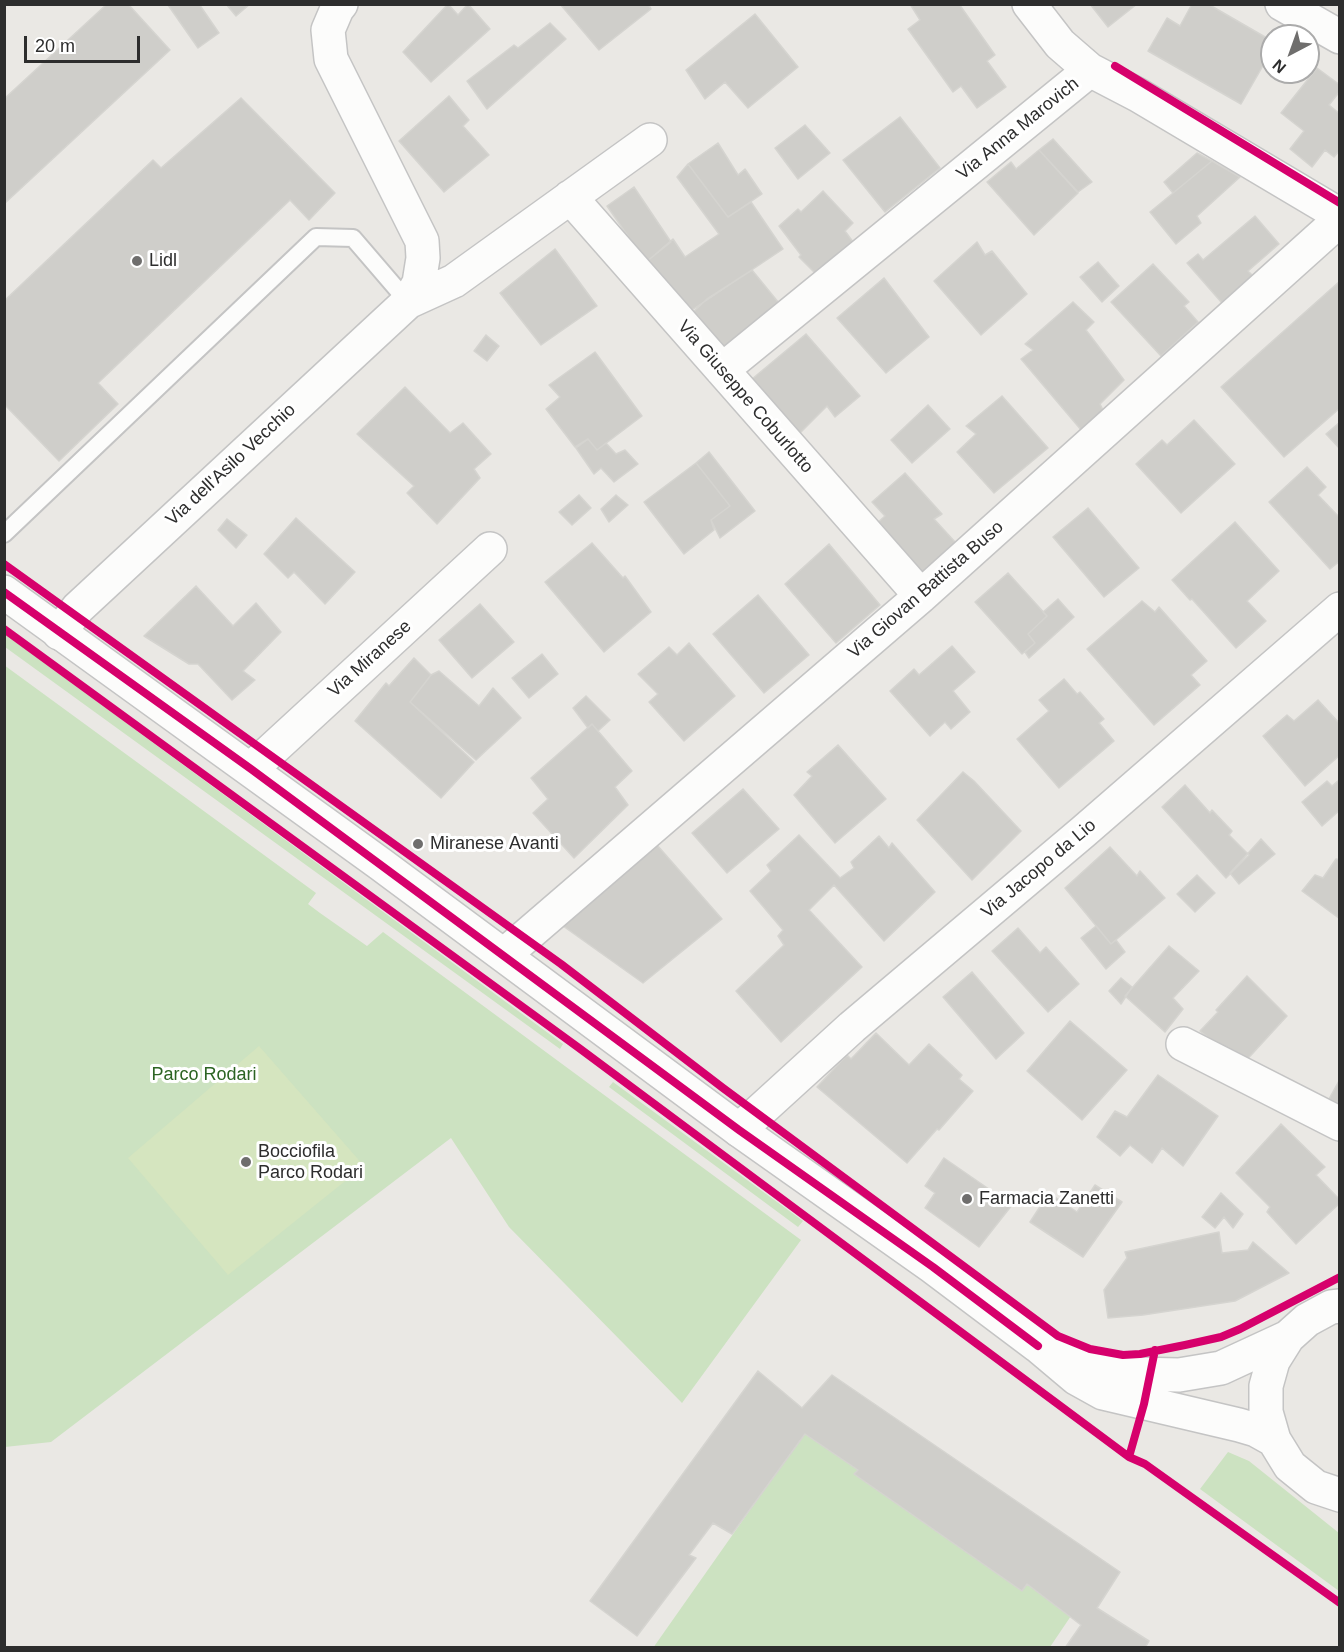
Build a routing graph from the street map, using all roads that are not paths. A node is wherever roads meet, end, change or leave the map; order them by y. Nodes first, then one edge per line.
1 (341, 4) edge
2 (1029, 4) edge
3 (1282, 4) edge
4 (1340, 37) edge
5 (1090, 70) junction
6 (651, 140) dead end
7 (570, 197) junction
8 (1340, 216) edge
9 (408, 302) junction
10 (722, 370) junction
11 (4, 534) edge
12 (490, 549) dead end
13 (4, 592) edge
14 (921, 596) junction
15 (1340, 609) edge
16 (59, 633) junction
17 (251, 769) junction
18 (504, 955) junction
19 (1184, 1044) dead end
20 (1340, 1124) edge
21 (739, 1130) junction
22 (1340, 1306) edge
23 (1288, 1337) junction
24 (1038, 1346) junction
25 (1274, 1440) junction
26 (1340, 1495) edge

1 - 9 street, Via dell'Asilo Vecchio
2 - 5 street
3 - 4 street
5 - 8 street, Via Anna Marovich
5 - 10 street, Via Anna Marovich
6 - 7 street, Via dell'Asilo Vecchio
7 - 9 street, Via dell'Asilo Vecchio
7 - 10 street, Via Giuseppe Coburlotto
8 - 14 street, Via Giovan Battista Buso
9 - 11 lane
9 - 16 street, Via dell'Asilo Vecchio
10 - 14 street, Via Giuseppe Coburlotto
12 - 17 street, Via Miranese
13 - 16 street
14 - 18 street, Via Giovan Battista Buso
15 - 21 street, Via Jacopo da Lio
16 - 17 street
17 - 18 street
18 - 21 street
19 - 20 street
21 - 24 street
22 - 23 street
23 - 24 street
23 - 25 street
24 - 25 street
25 - 26 street

